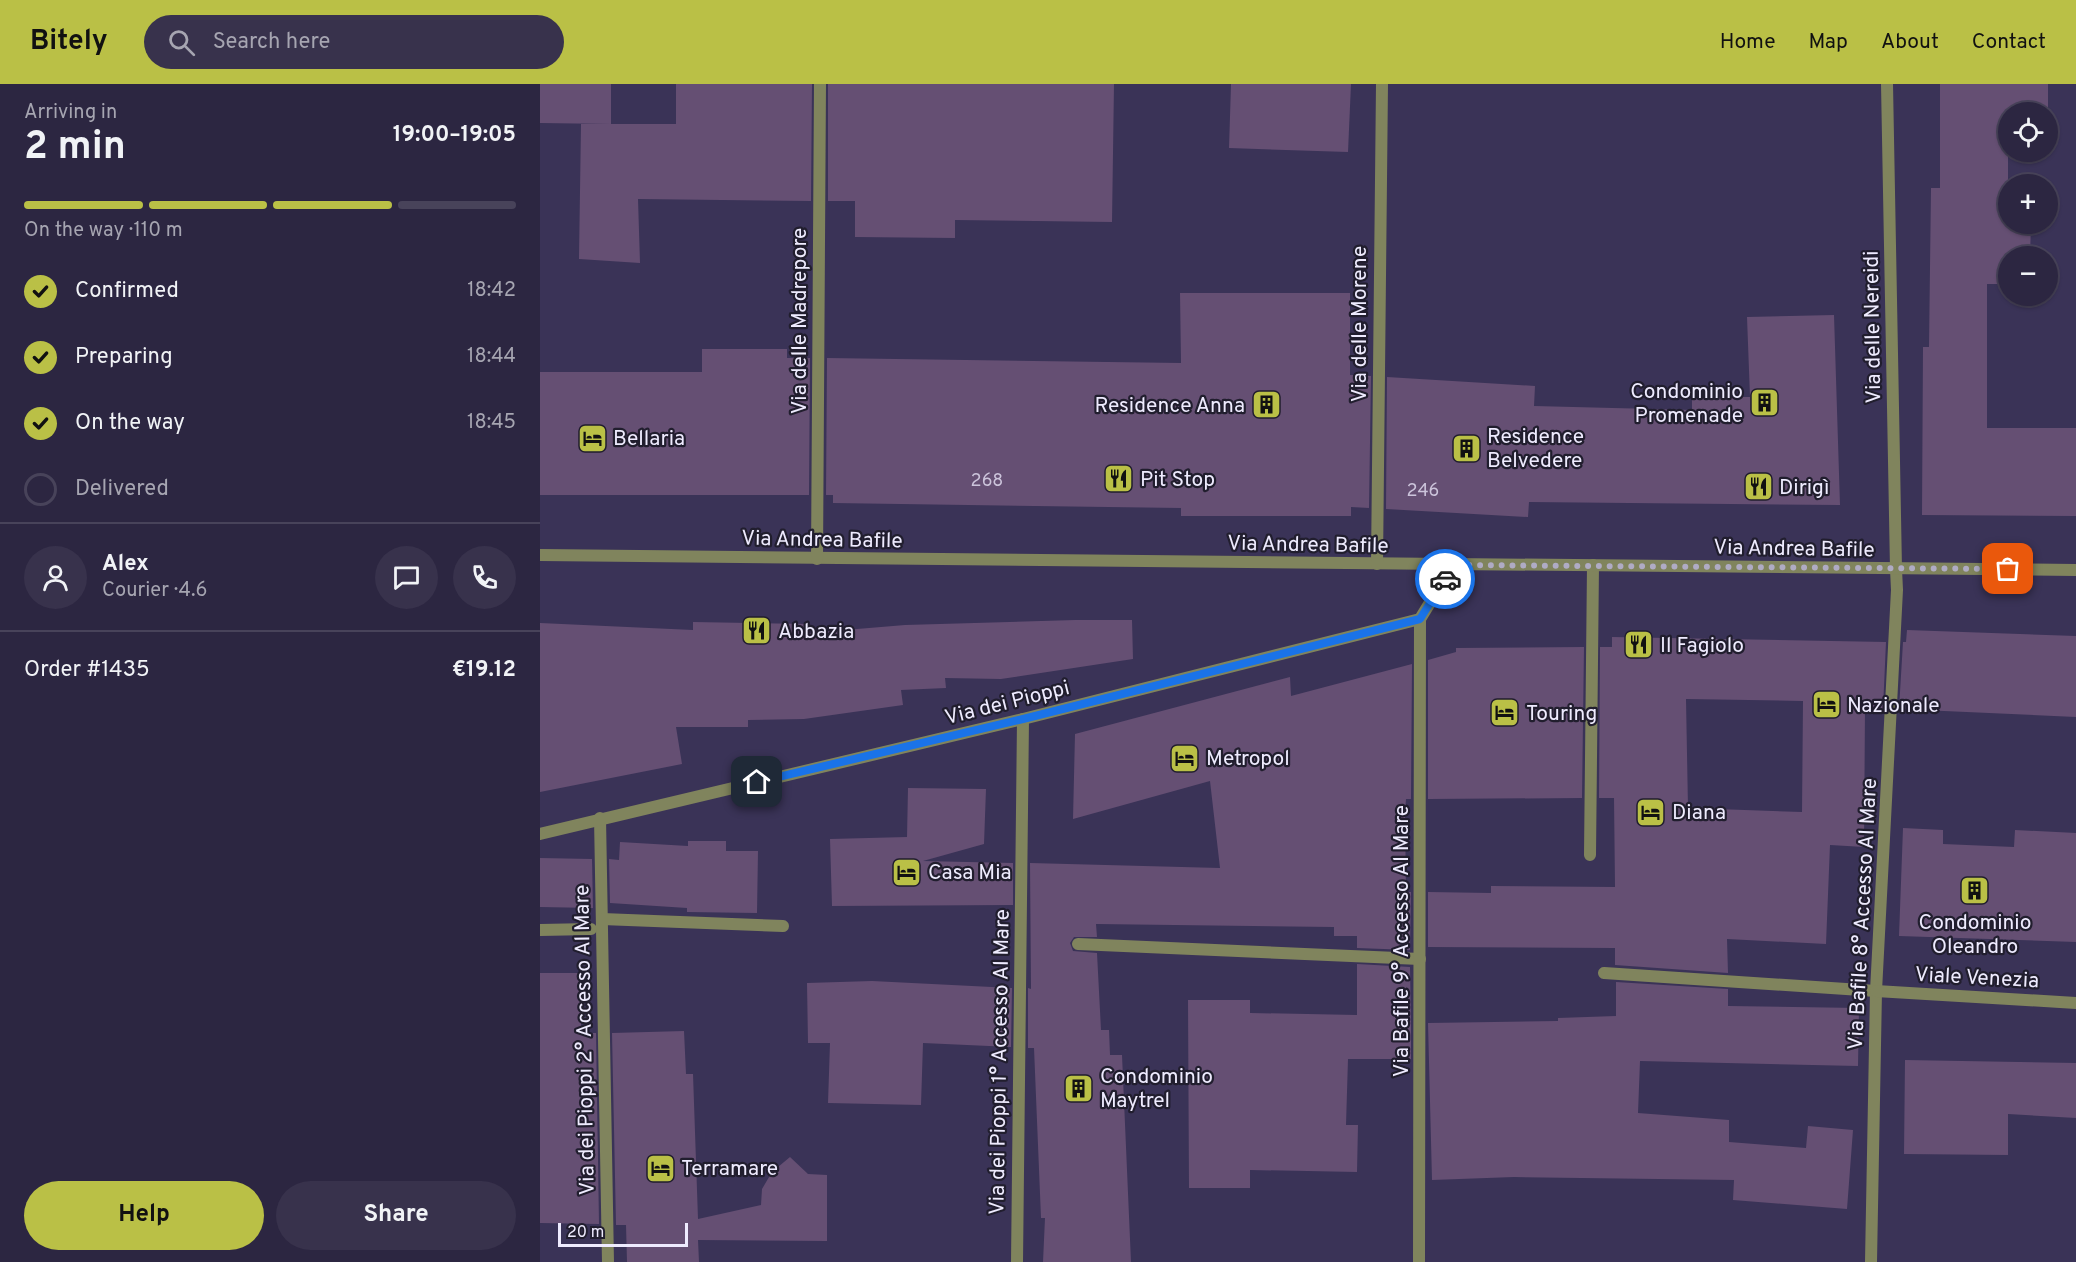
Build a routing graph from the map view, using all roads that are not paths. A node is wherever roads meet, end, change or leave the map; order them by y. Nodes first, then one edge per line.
1 (820, 84) edge
2 (1382, 84) edge
3 (1887, 84) edge
4 (540, 555) edge
5 (817, 559) junction
6 (1377, 564) junction
7 (1453, 565) junction
8 (1593, 566) junction
9 (1896, 569) junction
10 (2076, 570) edge
11 (1420, 619) junction
12 (1023, 719) junction
13 (600, 818) junction
14 (540, 834) edge
15 (1590, 855) dead end
16 (602, 919) junction
17 (783, 926) dead end
18 (591, 929) dead end
19 (540, 930) edge
20 (1078, 944) dead end
21 (1420, 959) junction
22 (1604, 973) dead end
23 (1876, 991) junction
24 (2076, 1003) edge
25 (608, 1262) edge
26 (1017, 1262) edge
27 (1419, 1262) edge
28 (1871, 1262) edge

1 - 5 street, Via delle Madrepore
2 - 6 street, Via delle Morene
3 - 9 street, Via delle Nereidi
4 - 5 street, Via Andrea Bafile
5 - 6 street, Via Andrea Bafile
6 - 7 street, Via Andrea Bafile
7 - 8 street, Via Andrea Bafile
7 - 11 street
8 - 9 street, Via Andrea Bafile
8 - 15 street
9 - 10 street, Via Andrea Bafile
9 - 23 street, Via Bafile 8° Accesso Al Mare
11 - 12 street, Via dei Pioppi
11 - 21 street, Via Bafile 9° Accesso Al Mare
12 - 13 street, Via dei Pioppi
12 - 26 street, Via dei Pioppi 1° Accesso Al Mare
13 - 14 street, Via dei Pioppi
13 - 16 street, Via dei Pioppi 2° Accesso Al Mare
16 - 17 street
16 - 25 street, Via dei Pioppi 2° Accesso Al Mare
18 - 19 street
20 - 21 street
21 - 27 street, Via Bafile 9° Accesso Al Mare
22 - 23 street, Viale Venezia
23 - 24 street, Viale Venezia
23 - 28 street, Via Bafile 8° Accesso Al Mare

